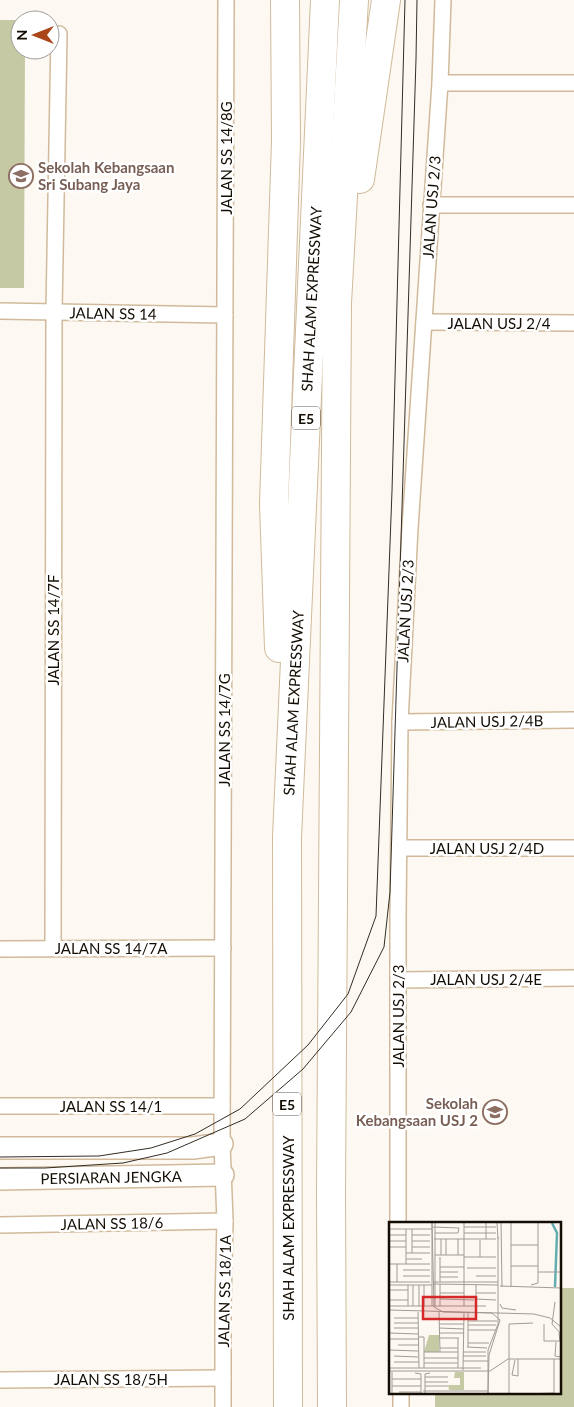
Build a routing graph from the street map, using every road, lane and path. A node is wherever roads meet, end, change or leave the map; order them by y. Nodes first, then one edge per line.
1 (226, 0) edge
2 (285, 0) edge
3 (325, 0) edge
4 (354, 0) edge
5 (386, 0) edge
6 (443, 0) edge
7 (59, 60) edge
8 (440, 83) junction
9 (574, 83) edge
10 (431, 205) junction
11 (574, 205) edge
12 (337, 303) junction
13 (0, 311) edge
14 (54, 311) junction
15 (225, 315) junction
16 (424, 322) junction
17 (574, 323) edge
18 (574, 720) edge
19 (400, 722) junction
20 (287, 837) junction
21 (399, 848) junction
22 (574, 848) edge
23 (0, 948) edge
24 (53, 948) junction
25 (223, 948) junction
26 (574, 978) edge
27 (399, 980) junction
28 (0, 1106) edge
29 (222, 1106) junction
30 (222, 1144) junction
31 (0, 1148) edge
32 (193, 1148) junction
33 (192, 1175) junction
34 (223, 1175) junction
35 (0, 1179) edge
36 (225, 1221) junction
37 (398, 1222) edge
38 (0, 1225) edge
39 (223, 1378) junction
40 (0, 1380) edge
41 (401, 1394) edge
42 (223, 1407) edge
43 (287, 1407) edge
44 (333, 1407) edge
45 (401, 1407) edge

1 - 15 street, JALAN SS 14/8G
2 - 20 highway
3 - 20 highway, SHAH ALAM EXPRESSWAY / E5
4 - 12 highway, SHAH ALAM EXPRESSWAY / E5
5 - 12 highway
6 - 8 street, JALAN USJ 2/3
7 - 14 street, JALAN SS 14/7F
8 - 9 street
8 - 10 street, JALAN USJ 2/3
10 - 11 street
10 - 16 street, JALAN USJ 2/3
12 - 44 highway, SHAH ALAM EXPRESSWAY / E5
13 - 14 street, JALAN SS 14
14 - 15 street, JALAN SS 14
14 - 24 street, JALAN SS 14/7F
15 - 25 street, JALAN SS 14/7G
16 - 17 street, JALAN USJ 2/4
16 - 19 street, JALAN USJ 2/3
18 - 19 street, JALAN USJ 2/4B
19 - 21 street, JALAN USJ 2/3
20 - 43 highway, SHAH ALAM EXPRESSWAY / E5
21 - 22 street, JALAN USJ 2/4D
21 - 27 street, JALAN USJ 2/3
23 - 24 street, JALAN SS 14/7A
24 - 25 street, JALAN SS 14/7A
25 - 29 street, JALAN SS 14/7G
26 - 27 street, JALAN USJ 2/4E
27 - 37 street, JALAN USJ 2/3
28 - 29 street, JALAN SS 14/1
29 - 30 street, JALAN SS 14/7G
30 - 32 main road, PERSIARAN JENGKA
30 - 34 street
31 - 32 main road, PERSIARAN JENGKA
32 - 33 main road
33 - 34 main road, PERSIARAN JENGKA
33 - 35 main road, PERSIARAN JENGKA
34 - 36 street, JALAN SS 18/1A
36 - 38 street, JALAN SS 18/6
36 - 39 street, JALAN SS 18/1A
39 - 40 street, JALAN SS 18/5H
39 - 42 street, JALAN SS 18/1A
41 - 45 street

